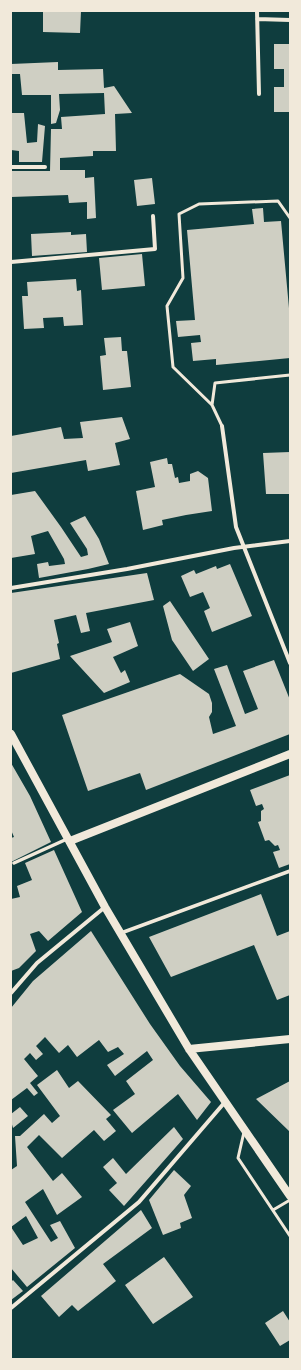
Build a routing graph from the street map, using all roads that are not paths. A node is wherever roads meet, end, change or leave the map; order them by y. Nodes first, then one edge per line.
1 (257, 11) edge
2 (257, 19) junction
3 (290, 20) edge
4 (259, 94) dead end
5 (11, 167) edge
6 (46, 167) dead end
7 (153, 216) dead end
8 (290, 218) edge
9 (11, 262) edge
10 (290, 375) edge
11 (212, 406) junction
12 (222, 426) joint
13 (290, 542) edge
14 (244, 547) junction
15 (11, 588) edge
16 (290, 663) edge
17 (12, 738) edge
18 (290, 754) edge
19 (69, 840) junction
20 (14, 863) dead end
21 (290, 871) edge
22 (105, 907) junction
23 (121, 934) junction
24 (11, 994) edge
25 (290, 1039) edge
26 (189, 1049) junction
27 (225, 1102) junction
28 (244, 1130) junction
29 (290, 1196) edge
30 (290, 1200) edge
31 (273, 1210) junction
32 (290, 1236) edge
33 (11, 1308) edge

1 - 2 street
2 - 3 street
2 - 4 street
5 - 6 street
7 - 9 street
8 - 11 lane
10 - 11 lane
11 - 12 lane
12 - 14 street
13 - 14 street
14 - 15 street
14 - 16 street
17 - 19 main road
18 - 19 main road
19 - 20 street
19 - 22 main road
21 - 23 street
22 - 23 main road
22 - 24 street
23 - 26 main road
25 - 26 main road
26 - 27 main road
27 - 28 main road
27 - 33 street
28 - 29 main road
28 - 31 lane
30 - 31 lane
31 - 32 lane

